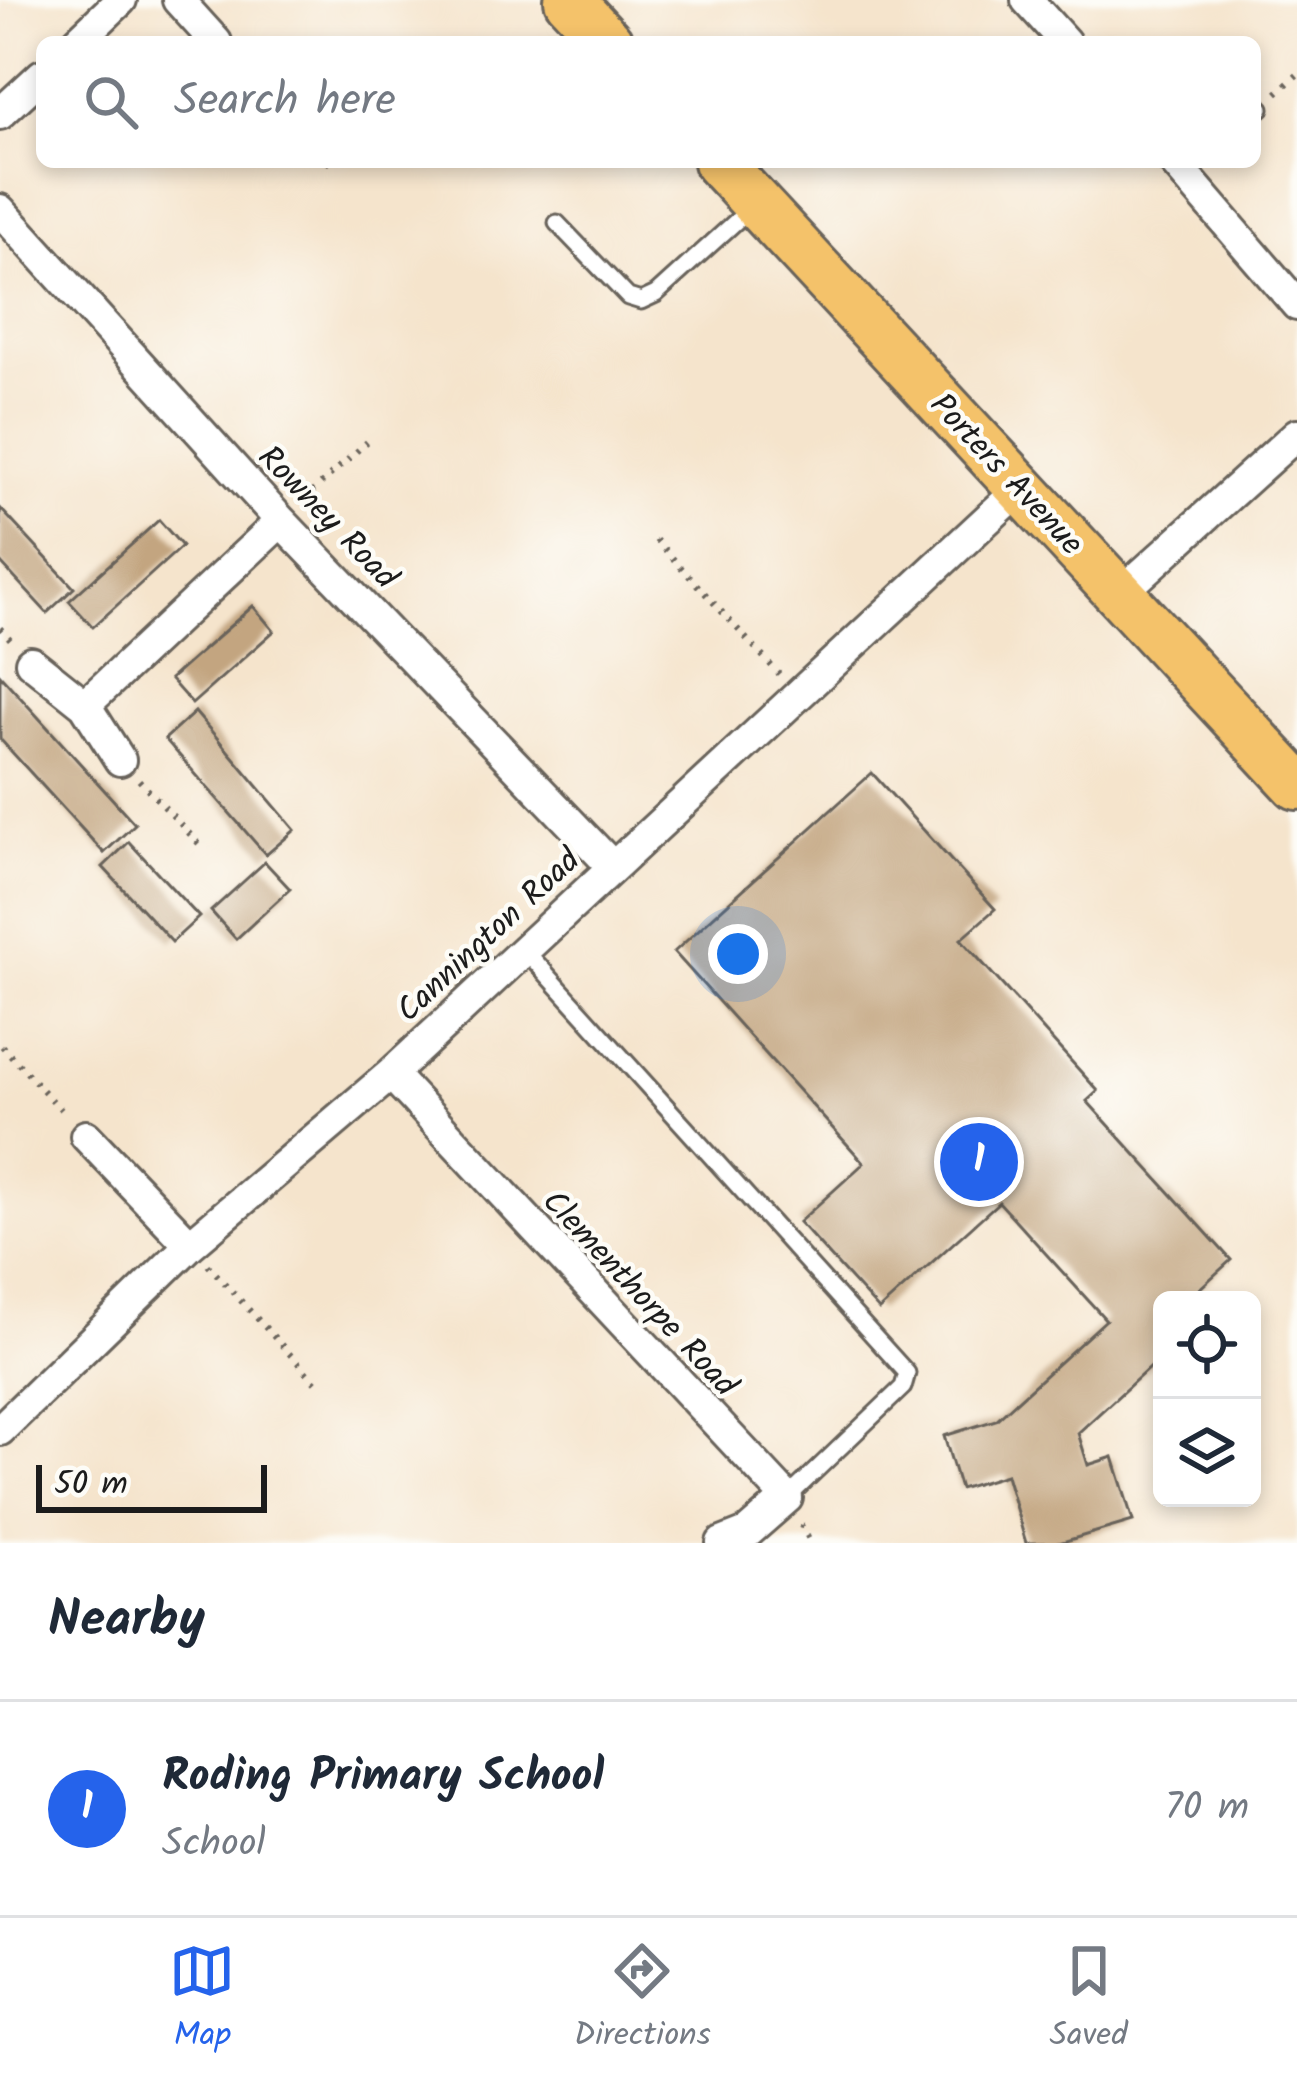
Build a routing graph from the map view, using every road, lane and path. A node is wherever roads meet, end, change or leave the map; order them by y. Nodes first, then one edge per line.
1 (121, 0) edge
2 (178, 0) edge
3 (569, 0) edge
4 (1027, 0) edge
5 (82, 36) edge
6 (211, 36) edge
7 (602, 36) edge
8 (1060, 36) edge
9 (36, 80) edge
10 (0, 114) edge
11 (724, 168) edge
12 (1188, 168) edge
13 (756, 203) junction
14 (0, 210) edge
15 (557, 223) dead end
16 (1297, 305) edge
17 (1297, 434) edge
18 (368, 442) dead end
19 (1021, 488) junction
20 (281, 521) junction
21 (656, 540) dead end
22 (1121, 593) junction
23 (31, 662) dead end
24 (795, 692) junction
25 (85, 705) junction
26 (120, 760) joint
27 (1297, 785) edge
28 (202, 847) dead end
29 (612, 866) junction
30 (524, 949) junction
31 (2, 1046) edge
32 (391, 1074) junction
33 (86, 1136) joint
34 (190, 1245) junction
35 (320, 1387) dead end
36 (0, 1430) edge
37 (787, 1498) junction
38 (722, 1543) edge

1 - 5 street
2 - 6 street
3 - 7 main road
4 - 8 street
9 - 10 street
11 - 13 main road, Porters Avenue
12 - 16 street
13 - 15 lane
13 - 19 main road, Porters Avenue
14 - 20 street, Rowney Road
17 - 22 street
18 - 20 path
19 - 22 main road, Porters Avenue
19 - 24 street, Cannington Road
20 - 25 street
20 - 29 street, Rowney Road
21 - 24 path
22 - 27 main road, Porters Avenue
23 - 25 street
24 - 29 street, Cannington Road
25 - 26 street
26 - 28 path
29 - 30 street, Cannington Road
30 - 32 street, Cannington Road
30 - 37 lane
31 - 33 path
32 - 34 street, Cannington Road
32 - 37 street, Clementhorpe Road
33 - 34 street
34 - 35 path
34 - 36 street, Cannington Road
37 - 38 street

